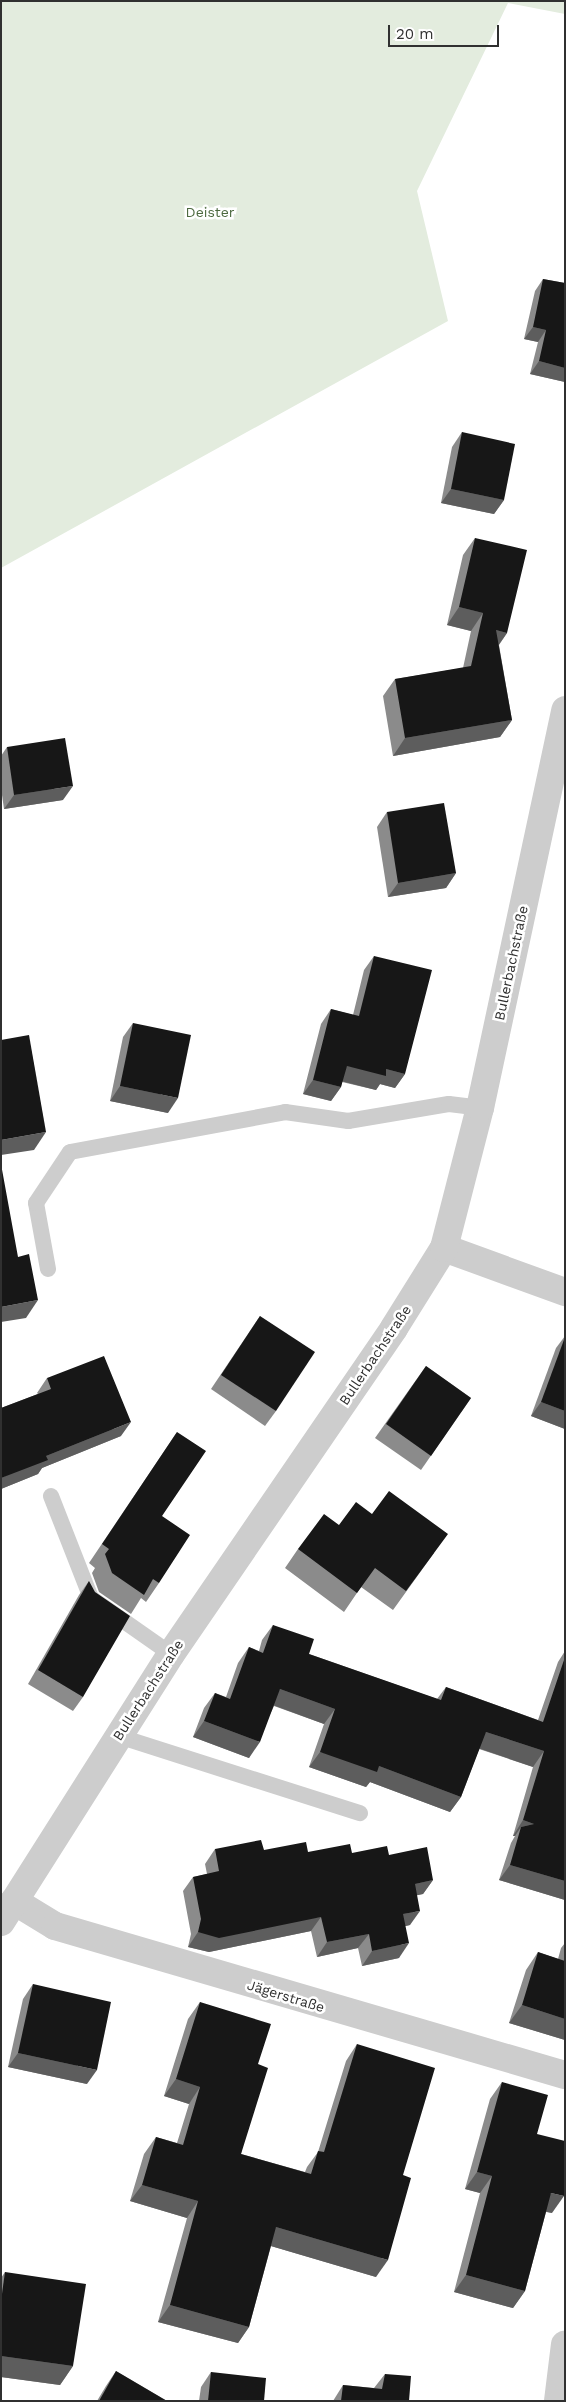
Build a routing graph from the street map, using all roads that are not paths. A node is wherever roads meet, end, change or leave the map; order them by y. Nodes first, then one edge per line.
1 (565, 710) edge
2 (480, 1108) junction
3 (444, 1248) junction
4 (48, 1269) dead end
5 (565, 1292) edge
6 (51, 1496) dead end
7 (171, 1654) junction
8 (118, 1736) junction
9 (360, 1812) dead end
10 (8, 1911) edge
11 (565, 2075) edge
12 (565, 2344) edge
13 (558, 2401) edge

1 - 2 street, Bullerbachstraße
2 - 3 street, Bullerbachstraße
2 - 4 lane
3 - 5 street
3 - 7 street, Bullerbachstraße
6 - 7 lane
7 - 8 street, Bullerbachstraße
8 - 9 lane
8 - 10 street, Bullerbachstraße
10 - 11 street, Jägerstraße
12 - 13 street

